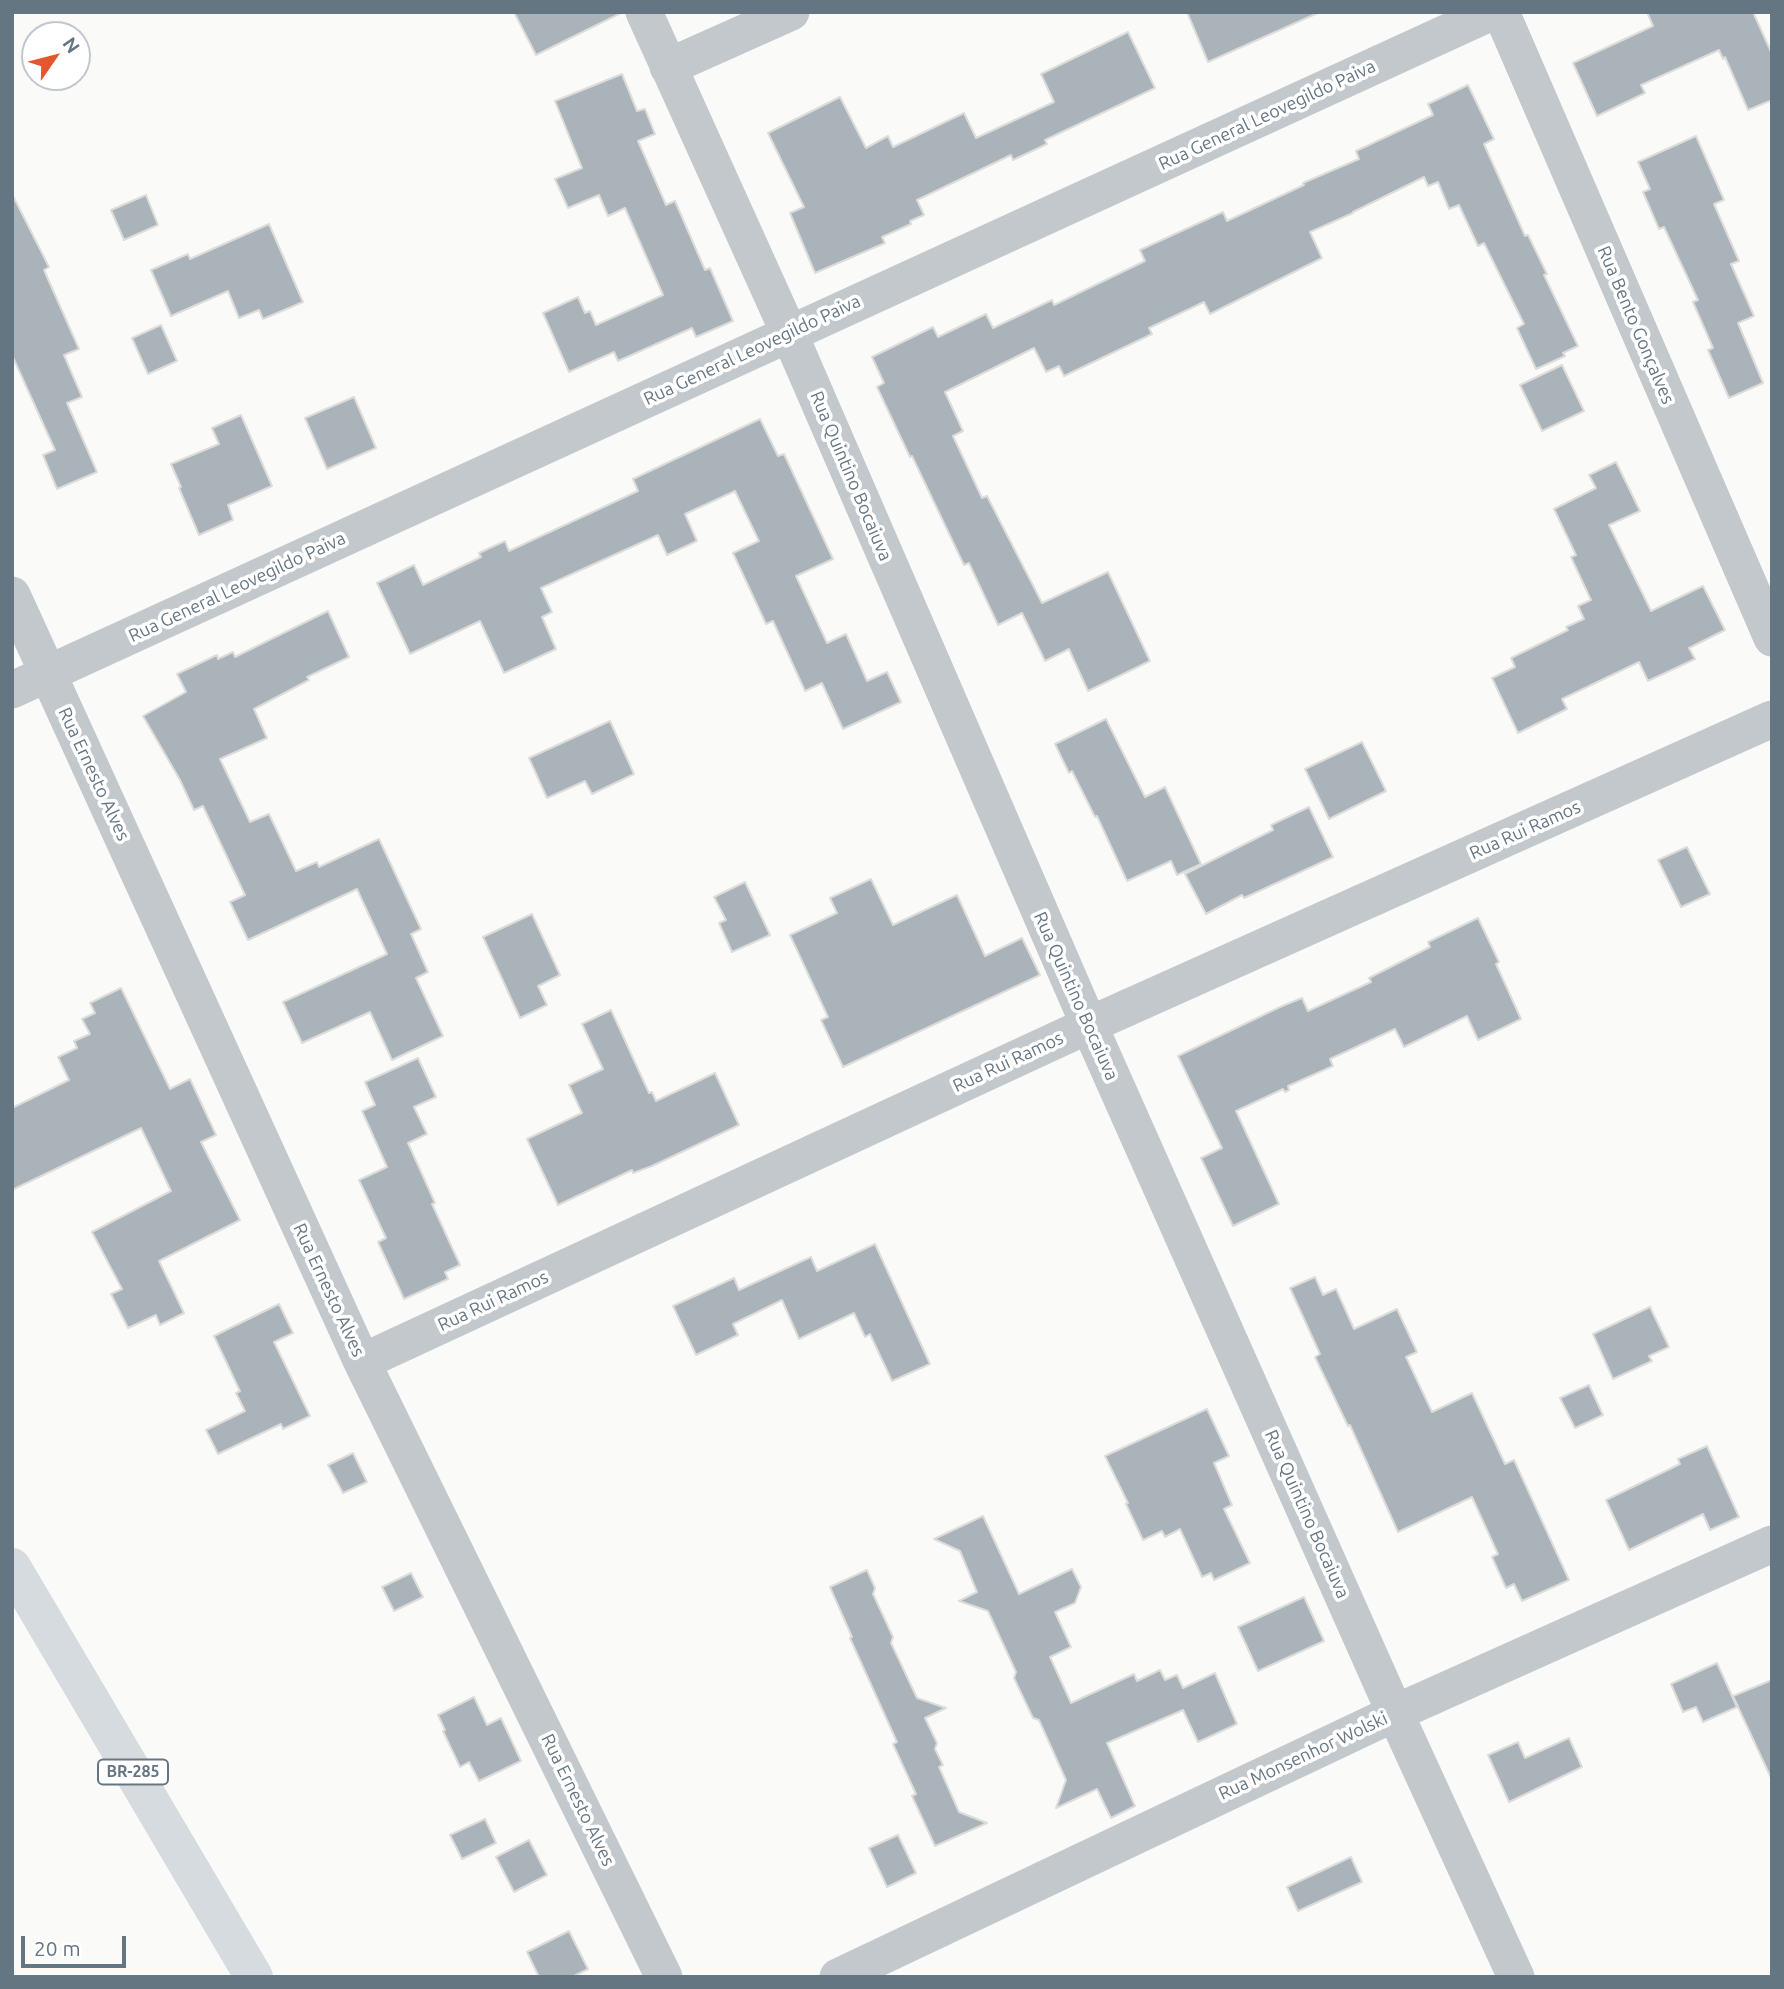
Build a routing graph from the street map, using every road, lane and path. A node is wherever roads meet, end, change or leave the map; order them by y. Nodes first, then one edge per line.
1 (644, 12) edge
2 (791, 12) edge
3 (1492, 12) edge
4 (1501, 12) edge
5 (668, 67) junction
6 (789, 333) junction
7 (12, 595) edge
8 (1772, 638) edge
9 (48, 674) junction
10 (12, 690) edge
11 (1772, 719) edge
12 (1088, 1025) junction
13 (362, 1362) junction
14 (1772, 1544) edge
15 (12, 1567) edge
16 (1395, 1713) junction
17 (254, 1977) edge
18 (664, 1977) edge
19 (838, 1977) edge
20 (1516, 1977) edge

1 - 5 street, Rua Quintino Bocaiuva
2 - 5 street
3 - 6 street, Rua General Leovegildo Paiva
4 - 8 street, Rua Bento Gonçalves
5 - 6 street, Rua Quintino Bocaiuva
6 - 9 street, Rua General Leovegildo Paiva
6 - 12 street, Rua Quintino Bocaiuva
7 - 9 street, Rua Ernesto Alves
9 - 10 street, Rua General Leovegildo Paiva
9 - 13 street, Rua Ernesto Alves
11 - 12 street, Rua Rui Ramos
12 - 13 street, Rua Rui Ramos
12 - 16 street, Rua Quintino Bocaiuva
13 - 18 street, Rua Ernesto Alves
14 - 16 street, Rua Monsenhor Wolski
15 - 17 highway, BR-285
16 - 19 street, Rua Monsenhor Wolski
16 - 20 street, Rua Quintino Bocaiuva

